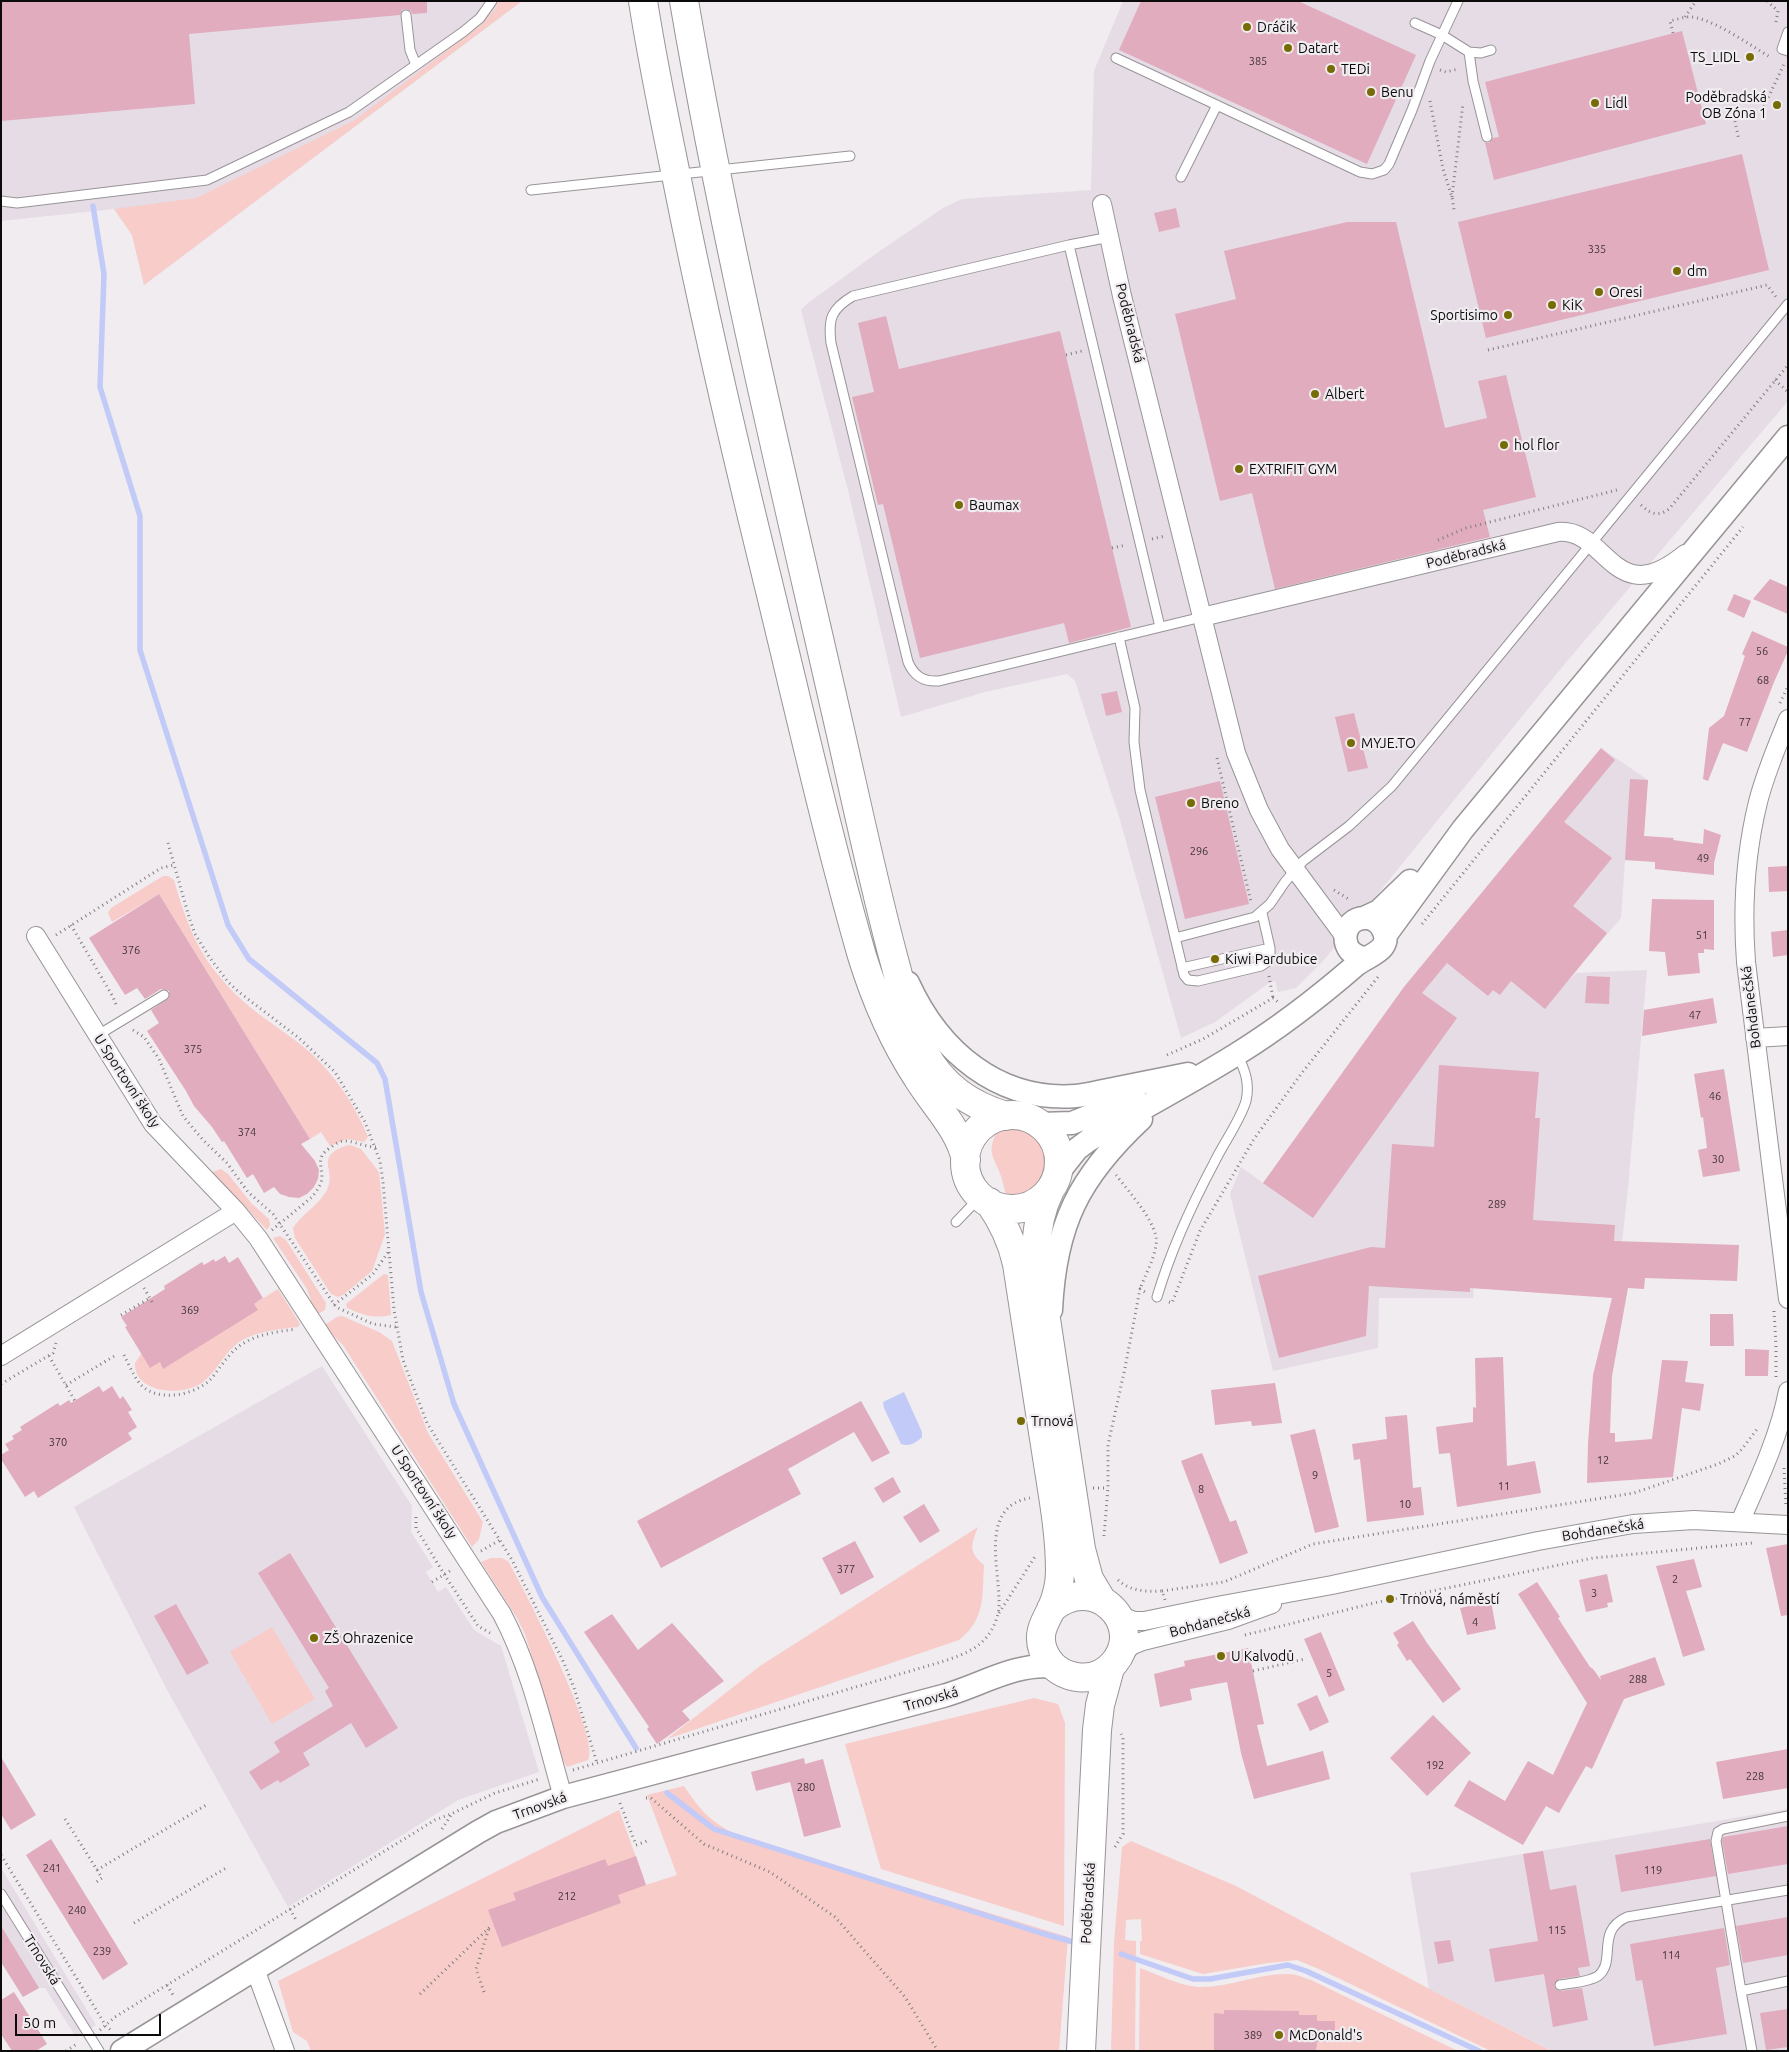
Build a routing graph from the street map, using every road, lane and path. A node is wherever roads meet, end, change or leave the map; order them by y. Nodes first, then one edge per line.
1 (492, 1) edge
2 (644, 1) edge
3 (684, 1) edge
4 (1458, 1) edge
5 (1696, 1) edge
6 (1767, 1) edge
7 (406, 14) dead end
8 (1685, 17) junction
9 (1415, 22) dead end
10 (1785, 28) edge
11 (1673, 33) dead end
12 (1442, 35) junction
13 (1491, 50) dead end
14 (1469, 52) junction
15 (1787, 55) edge
16 (1116, 58) dead end
17 (1775, 60) dead end
18 (1783, 64) junction
19 (416, 65) junction
20 (1788, 67) edge
21 (1460, 68) dead end
22 (1441, 70) dead end
23 (1473, 81) junction
24 (1421, 83) junction
25 (1217, 105) junction
26 (1762, 111) dead end
27 (1729, 114) dead end
28 (1487, 137) dead end
29 (1739, 140) dead end
30 (850, 156) dead end
31 (715, 170) junction
32 (676, 174) junction
33 (1181, 177) dead end
34 (530, 190) dead end
35 (1452, 197) junction
36 (1, 201) edge
37 (1102, 204) dead end
38 (1454, 210) dead end
39 (1110, 237) junction
40 (1069, 245) junction
41 (1778, 300) dead end
42 (1788, 304) edge
43 (1488, 350) dead end
44 (1775, 380) dead end
45 (1788, 392) edge
46 (1788, 437) edge
47 (1746, 523) dead end
48 (1466, 528) dead end
49 (1708, 534) junction
50 (1436, 541) dead end
51 (1590, 544) junction
52 (1202, 618) junction
53 (1160, 627) junction
54 (1119, 637) junction
55 (1788, 686) edge
56 (1782, 714) edge
57 (1216, 755) dead end
58 (1495, 791) junction
59 (168, 843) dead end
60 (174, 865) junction
61 (1295, 869) junction
62 (1334, 890) dead end
63 (1361, 912) junction
64 (1258, 915) junction
65 (71, 925) junction
66 (1422, 925) dead end
67 (1385, 936) junction
68 (1175, 938) junction
69 (39, 940) joint
70 (1346, 941) junction
71 (891, 948) junction
72 (1270, 948) junction
73 (1266, 964) junction
74 (1373, 966) junction
75 (1182, 968) junction
76 (164, 995) dead end
77 (1273, 998) dead end
78 (1294, 1014) junction
79 (124, 1019) junction
80 (98, 1035) junction
81 (1788, 1036) edge
82 (1755, 1038) junction
83 (1237, 1054) junction
84 (1206, 1071) junction
85 (1006, 1116) junction
86 (1040, 1124) junction
87 (376, 1147) junction
88 (966, 1160) junction
89 (1054, 1181) junction
90 (985, 1199) junction
91 (236, 1211) junction
92 (956, 1222) dead end
93 (280, 1225) junction
94 (258, 1238) junction
95 (390, 1251) junction
96 (140, 1282) dead end
97 (1157, 1297) junction
98 (150, 1298) junction
99 (152, 1302) dead end
100 (1781, 1303) edge
101 (334, 1304) junction
102 (121, 1315) dead end
103 (313, 1322) junction
104 (396, 1327) junction
105 (57, 1338) dead end
106 (116, 1355) dead end
107 (124, 1355) dead end
108 (1, 1356) edge
109 (49, 1356) junction
110 (1052, 1358) junction
111 (1, 1384) edge
112 (66, 1386) junction
113 (1781, 1389) edge
114 (75, 1401) dead end
115 (1762, 1421) dead end
116 (1088, 1488) dead end
117 (1108, 1488) junction
118 (1036, 1497) dead end
119 (417, 1511) dead end
120 (1740, 1522) junction
121 (1788, 1525) edge
122 (1104, 1537) dead end
123 (1758, 1543) dead end
124 (1038, 1552) dead end
125 (1113, 1576) dead end
126 (1332, 1585) junction
127 (1162, 1591) junction
128 (1109, 1607) junction
129 (1052, 1609) junction
130 (997, 1616) junction
131 (1170, 1616) junction
132 (495, 1636) dead end
133 (1240, 1636) dead end
134 (1041, 1639) junction
135 (1305, 1659) dead end
136 (1114, 1661) junction
137 (1007, 1672) junction
138 (1062, 1672) junction
139 (1252, 1672) dead end
140 (1096, 1756) junction
141 (597, 1762) junction
142 (556, 1774) junction
143 (605, 1786) junction
144 (563, 1797) junction
145 (644, 1798) dead end
146 (208, 1804) dead end
147 (1788, 1816) edge
148 (65, 1820) dead end
149 (650, 1840) dead end
150 (1, 1855) edge
151 (226, 1868) dead end
152 (97, 1870) junction
153 (95, 1883) dead end
154 (1788, 1890) edge
155 (1, 1894) edge
156 (1726, 1900) junction
157 (134, 1923) dead end
158 (255, 1970) junction
159 (1788, 1981) edge
160 (1560, 1985) dead end
161 (1741, 1991) junction
162 (484, 1992) dead end
163 (420, 1994) dead end
164 (99, 2051) edge
165 (122, 2051) edge
166 (285, 2051) edge
167 (938, 2051) edge
168 (1081, 2051) edge
169 (1752, 2051) edge

1 - 19 lane
2 - 32 main road
3 - 31 main road
4 - 12 lane
5 - 8 path
6 - 10 path
7 - 19 lane
8 - 11 path
8 - 17 path
9 - 12 lane
10 - 15 lane
12 - 14 lane
12 - 24 lane
13 - 14 lane
14 - 23 lane
15 - 18 path
16 - 25 lane
18 - 20 path
18 - 26 path
19 - 36 lane
21 - 22 path
23 - 28 lane
23 - 35 path
24 - 25 lane
24 - 35 path
25 - 33 lane
27 - 29 path
30 - 31 lane
31 - 32 lane
31 - 71 main road
32 - 34 lane
32 - 88 main road
35 - 38 path
37 - 39 street, Poděbradská
39 - 40 lane
39 - 52 street, Poděbradská
40 - 53 lane
40 - 54 lane
41 - 43 path
42 - 51 lane
44 - 45 path
46 - 49 street, Poděbradská
47 - 66 path
48 - 50 path
49 - 51 street, Poděbradská
49 - 58 street, Poděbradská
51 - 52 street, Poděbradská
51 - 61 lane
52 - 53 lane
52 - 61 street, Poděbradská
53 - 54 lane
54 - 68 lane
55 - 56 path
56 - 82 street, Bohdanečská
57 - 64 path
58 - 63 street, Poděbradská
58 - 67 street, Poděbradská
59 - 60 path
60 - 65 path
60 - 87 path
61 - 63 street, Poděbradská
61 - 64 lane
61 - 70 street, Poděbradská
62 - 63 path
63 - 67 street
63 - 70 street
64 - 68 lane
64 - 72 lane
65 - 69 path
65 - 79 path
67 - 74 street, Poděbradská
68 - 75 lane
69 - 80 street, U Sportovní školy
70 - 74 street
70 - 78 street
71 - 84 street
71 - 85 main road
72 - 73 lane
72 - 75 lane
73 - 75 lane
73 - 77 path
74 - 78 street, Poděbradská
74 - 97 path
76 - 79 lane
78 - 83 street
79 - 80 lane
79 - 93 path
80 - 91 street, U Sportovní školy
81 - 82 street
82 - 100 street, Bohdanečská
83 - 84 street
83 - 97 lane
84 - 86 street
84 - 89 street
84 - 110 street
85 - 86 main road
85 - 88 main road
86 - 89 main road
87 - 93 path
87 - 95 path
88 - 90 main road
89 - 90 main road
89 - 110 main road
90 - 92 lane
90 - 129 main road
91 - 94 street, U Sportovní školy
91 - 108 street
93 - 94 path
93 - 101 path
94 - 103 street, U Sportovní školy
95 - 101 path
95 - 104 path
96 - 98 path
97 - 117 path
98 - 99 path
98 - 102 path
100 - 113 path
101 - 104 path
103 - 107 path
103 - 142 street, U Sportovní školy
104 - 141 path
105 - 109 path
106 - 112 path
109 - 111 path
109 - 112 path
110 - 128 main road
112 - 114 path
113 - 120 street
115 - 127 path
116 - 117 path
117 - 122 path
118 - 130 path
119 - 132 path
120 - 121 street, Bohdanečská
120 - 126 street, Bohdanečská
123 - 133 path
124 - 130 path
125 - 127 path
126 - 131 street, Bohdanečská
126 - 136 street, Bohdanečská
127 - 131 path
128 - 129 main road
128 - 131 street, Bohdanečská
128 - 136 main road
129 - 134 main road
130 - 141 path
134 - 137 street, Trnovská
134 - 138 main road
135 - 139 path
136 - 138 main road
136 - 140 main road, Poděbradská
137 - 138 street, Trnovská
137 - 143 street, Trnovská
138 - 140 main road, Poděbradská
140 - 168 main road, Poděbradská
141 - 142 path
141 - 143 path
142 - 144 street, U Sportovní školy
142 - 150 path
143 - 144 street, Trnovská
143 - 149 path
144 - 158 street, Trnovská
145 - 167 path
146 - 152 path
147 - 156 lane
148 - 152 path
151 - 157 path
152 - 153 path
154 - 156 lane
155 - 164 lane, Trnovská
156 - 160 lane
156 - 161 lane
158 - 165 street, Trnovská
158 - 166 street
159 - 161 lane
161 - 169 lane
162 - 163 path

